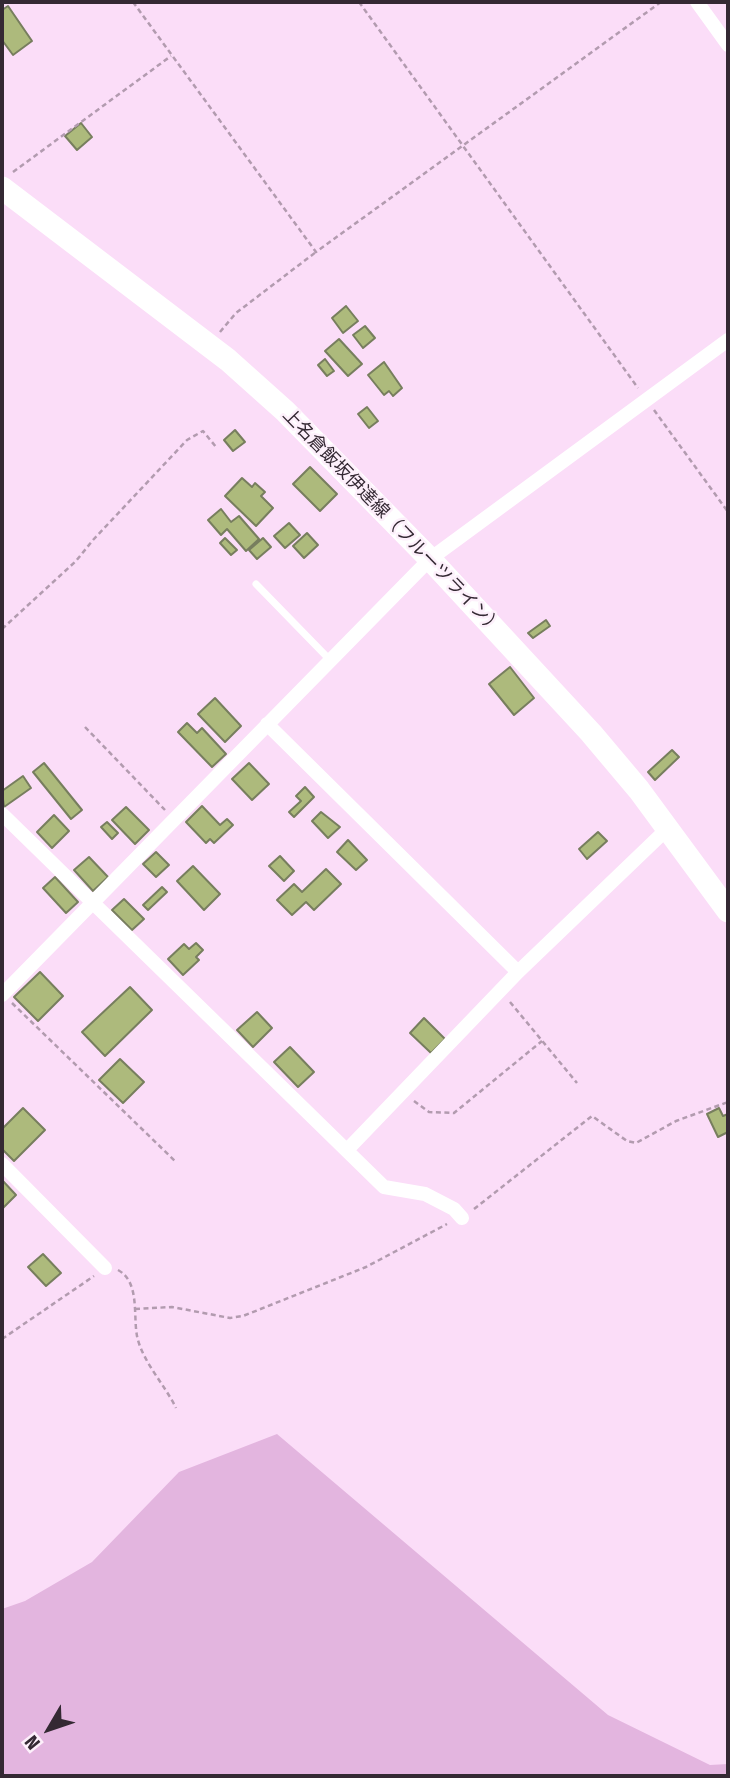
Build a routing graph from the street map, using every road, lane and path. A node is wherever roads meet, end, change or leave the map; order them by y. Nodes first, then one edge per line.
1 (133, 2) edge
2 (359, 2) edge
3 (661, 2) edge
4 (697, 2) edge
5 (728, 45) edge
6 (172, 55) junction
7 (463, 146) junction
8 (7, 180) edge
9 (316, 252) junction
10 (728, 340) edge
11 (209, 345) junction
12 (646, 399) junction
13 (216, 447) dead end
14 (728, 512) edge
15 (430, 559) junction
16 (256, 584) dead end
17 (2, 629) edge
18 (330, 660) junction
19 (267, 724) junction
20 (85, 727) dead end
21 (2, 814) edge
22 (174, 820) junction
23 (667, 829) junction
24 (93, 903) junction
25 (728, 911) edge
26 (518, 972) junction
27 (500, 990) junction
28 (2, 993) edge
29 (542, 1041) junction
30 (577, 1083) dead end
31 (402, 1093) junction
32 (348, 1149) junction
33 (176, 1162) dead end
34 (2, 1164) edge
35 (462, 1218) dead end
36 (105, 1268) junction
37 (2, 1339) edge
38 (176, 1408) dead end

1 - 6 path
2 - 7 path
3 - 7 path
4 - 5 street
6 - 8 path
6 - 9 path
7 - 9 path
7 - 12 path
8 - 11 main road, 上名倉飯坂伊達線（フルーツライン）
9 - 11 path
10 - 12 street
11 - 15 main road, 上名倉飯坂伊達線（フルーツライン）
12 - 14 path
12 - 15 street
13 - 17 path
15 - 18 street
15 - 23 main road, 上名倉飯坂伊達線（フルーツライン）
16 - 18 lane
18 - 19 street
19 - 22 street
19 - 26 street
20 - 22 path
21 - 24 street
22 - 24 street
23 - 25 main road, 上名倉飯坂伊達線（フルーツライン）
23 - 26 street
24 - 28 street
24 - 32 street
26 - 27 street
27 - 29 path
27 - 31 street
28 - 33 path
29 - 30 path
29 - 31 path
31 - 32 street
32 - 35 street
34 - 36 street
36 - 37 path
36 - 38 path

